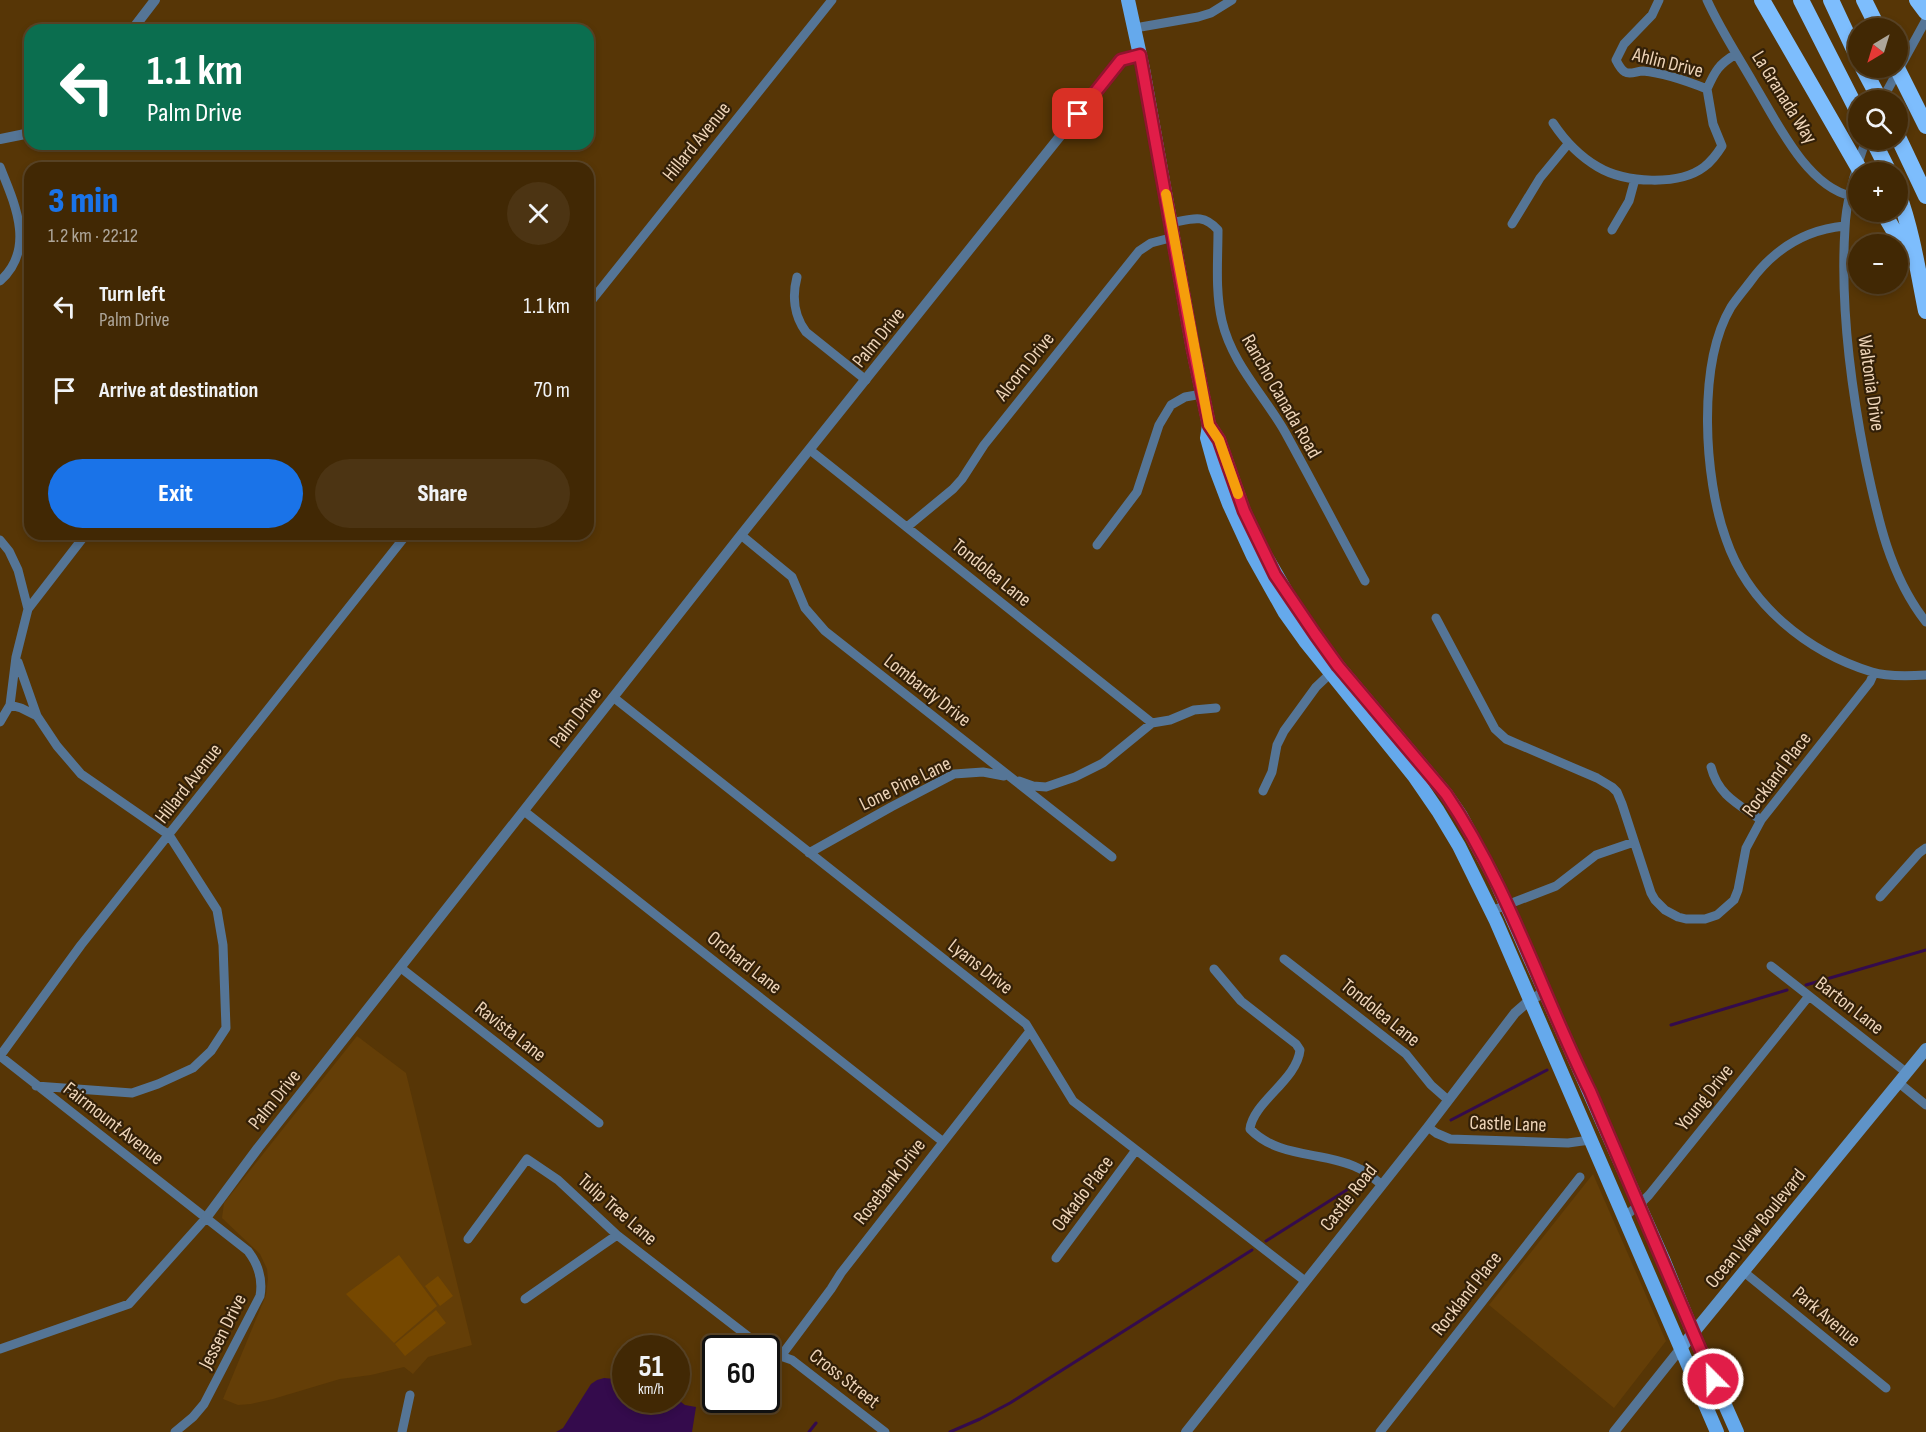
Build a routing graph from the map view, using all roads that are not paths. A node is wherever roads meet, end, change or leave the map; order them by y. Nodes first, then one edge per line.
1 (155, 0) edge
2 (832, 0) edge
3 (1128, 0) edge
4 (1232, 0) edge
5 (1659, 0) edge
6 (1707, 0) edge
7 (1762, 0) edge
8 (1801, 0) edge
9 (1831, 0) edge
10 (1864, 0) edge
11 (1917, 0) edge
12 (1926, 12) edge
13 (1873, 18) edge
14 (1926, 20) edge
15 (137, 24) edge
16 (1135, 28) junction
17 (1848, 35) edge
18 (1736, 54) junction
19 (1140, 55) junction
20 (1902, 78) edge
21 (1707, 89) junction
22 (1887, 90) edge
23 (1848, 93) edge
24 (1553, 123) dead end
25 (1926, 126) edge
26 (24, 134) edge
27 (0, 138) edge
28 (1568, 144) junction
29 (1904, 150) edge
30 (1855, 162) edge
31 (0, 167) edge
32 (1635, 179) junction
33 (1848, 195) edge
34 (1926, 196) edge
35 (1848, 211) edge
36 (1889, 222) edge
37 (1907, 222) edge
38 (24, 223) edge
39 (1512, 224) dead end
40 (20, 225) junction
41 (1845, 226) junction
42 (1173, 230) junction
43 (1612, 230) dead end
44 (797, 277) dead end
45 (0, 281) edge
46 (1926, 286) edge
47 (594, 298) edge
48 (1926, 311) edge
49 (866, 380) junction
50 (1202, 394) junction
51 (810, 450) junction
52 (907, 526) junction
53 (741, 535) junction
54 (0, 540) edge
55 (81, 540) edge
56 (402, 540) edge
57 (1097, 545) dead end
58 (1365, 581) dead end
59 (28, 609) junction
60 (1436, 618) dead end
61 (1926, 622) edge
62 (16, 657) junction
63 (1334, 670) junction
64 (1874, 673) junction
65 (1926, 675) edge
66 (614, 697) junction
67 (10, 705) junction
68 (1216, 708) dead end
69 (37, 716) junction
70 (0, 722) edge
71 (1152, 723) junction
72 (1395, 742) junction
73 (1711, 767) dead end
74 (1009, 777) junction
75 (1263, 791) dead end
76 (524, 811) junction
77 (1761, 820) junction
78 (169, 836) junction
79 (1634, 842) junction
80 (1926, 848) edge
81 (809, 853) junction
82 (1112, 857) dead end
83 (1880, 897) dead end
84 (1507, 905) junction
85 (1491, 911) junction
86 (1284, 959) dead end
87 (1771, 966) dead end
88 (401, 968) junction
89 (1214, 969) dead end
90 (1545, 992) junction
91 (1809, 996) junction
92 (1530, 1000) junction
93 (1030, 1031) junction
94 (1926, 1049) edge
95 (0, 1056) edge
96 (1907, 1073) junction
97 (1899, 1083) junction
98 (36, 1086) junction
99 (1448, 1100) junction
100 (1926, 1105) edge
101 (599, 1123) dead end
102 (1428, 1127) junction
103 (1590, 1140) junction
104 (942, 1141) junction
105 (1136, 1150) junction
106 (1580, 1177) dead end
107 (1381, 1184) junction
108 (1639, 1205) junction
109 (1624, 1217) junction
110 (206, 1218) junction
111 (617, 1235) junction
112 (468, 1239) dead end
113 (1056, 1258) dead end
114 (1744, 1272) junction
115 (1305, 1281) junction
116 (525, 1299) dead end
117 (746, 1335) edge
118 (1694, 1335) junction
119 (1681, 1348) junction
120 (0, 1349) edge
121 (781, 1356) joint
122 (1886, 1388) dead end
123 (410, 1395) dead end
124 (175, 1432) edge
125 (402, 1432) edge
126 (885, 1432) edge
127 (1186, 1432) edge
128 (1380, 1432) edge
129 (1614, 1432) edge
130 (1718, 1432) edge
131 (1737, 1432) edge

1 - 15 street
2 - 47 street, Hillard Avenue
3 - 16 main road
4 - 16 street
5 - 21 street, Ahlin Drive
6 - 18 street, La Granada Way
7 - 30 highway
8 - 23 highway
9 - 17 highway
10 - 13 highway
11 - 12 highway
14 - 22 street
16 - 19 main road
18 - 21 street
18 - 33 street, La Granada Way
19 - 42 main road
19 - 49 street, Palm Drive
20 - 25 highway
21 - 32 street, Ahlin Drive
24 - 28 street, Ahlin Drive
26 - 27 street
28 - 32 street, Ahlin Drive
28 - 39 street
29 - 34 highway
31 - 40 street
32 - 43 street
35 - 41 street, Waltonia Drive
36 - 46 highway
37 - 48 highway
38 - 40 street
40 - 45 street
41 - 61 street, Waltonia Drive
41 - 64 street
42 - 50 main road
42 - 52 street, Alcorn Drive
42 - 58 street, Rancho Canada Road
44 - 49 street
49 - 51 street, Palm Drive
50 - 57 street
50 - 63 main road
51 - 52 street, Tondolea Lane
51 - 53 street, Palm Drive
52 - 71 street, Tondolea Lane
53 - 66 street, Palm Drive
53 - 74 street, Lombardy Drive
54 - 59 street
55 - 59 street
56 - 78 street, Hillard Avenue
59 - 62 street
60 - 79 street, Rockland Place
62 - 67 street
62 - 69 street
63 - 72 main road
63 - 75 street
64 - 65 street
64 - 77 street, Rockland Place
66 - 76 street, Palm Drive
66 - 81 street, Lyans Drive
67 - 69 street
67 - 70 street
68 - 71 street, Lone Pine Lane
69 - 78 street
71 - 74 street, Lone Pine Lane
72 - 84 main road
72 - 85 main road
73 - 77 street
74 - 81 street, Lone Pine Lane
74 - 82 street, Lombardy Drive
76 - 88 street, Palm Drive
76 - 104 street, Orchard Lane
77 - 79 street, Rockland Place
78 - 95 street, Hillard Avenue
78 - 98 street
79 - 84 street
80 - 83 street
81 - 93 street, Lyans Drive
84 - 85 street
84 - 90 main road
85 - 92 main road
86 - 99 street, Tondolea Lane
87 - 91 street, Barton Lane
88 - 101 street, Ravista Lane
88 - 110 street, Palm Drive
89 - 107 street
90 - 92 street, Castle Road
90 - 108 main road
91 - 96 street, Barton Lane
91 - 108 street, Young Drive
92 - 99 street, Castle Road
92 - 103 main road
93 - 104 street, Rosebank Drive
93 - 105 street, Lyans Drive
94 - 96 main road, Ocean View Boulevard
95 - 98 street, Fairmount Avenue
96 - 97 main road, Ocean View Boulevard
97 - 100 street
97 - 114 main road, Ocean View Boulevard
98 - 110 street, Fairmount Avenue
99 - 102 street, Castle Road
102 - 103 street, Castle Lane
102 - 107 street, Castle Road
103 - 109 main road
104 - 121 street, Rosebank Drive
105 - 113 street, Oakado Place
105 - 115 street, Lyans Drive
106 - 128 street, Rockland Place
107 - 115 street, Castle Road
108 - 109 street, Young Drive
108 - 118 main road
109 - 119 main road
110 - 120 street, Palm Drive
110 - 124 street, Jessen Drive
111 - 112 street, Tulip Tree Lane
111 - 116 street
111 - 117 street, Tulip Tree Lane
114 - 118 main road, Ocean View Boulevard
114 - 122 street, Park Avenue
115 - 127 street, Castle Road
118 - 119 main road, Ocean View Boulevard
118 - 131 main road
119 - 129 street, Ocean View Boulevard
119 - 130 main road
121 - 126 street, Cross Street
123 - 125 street

